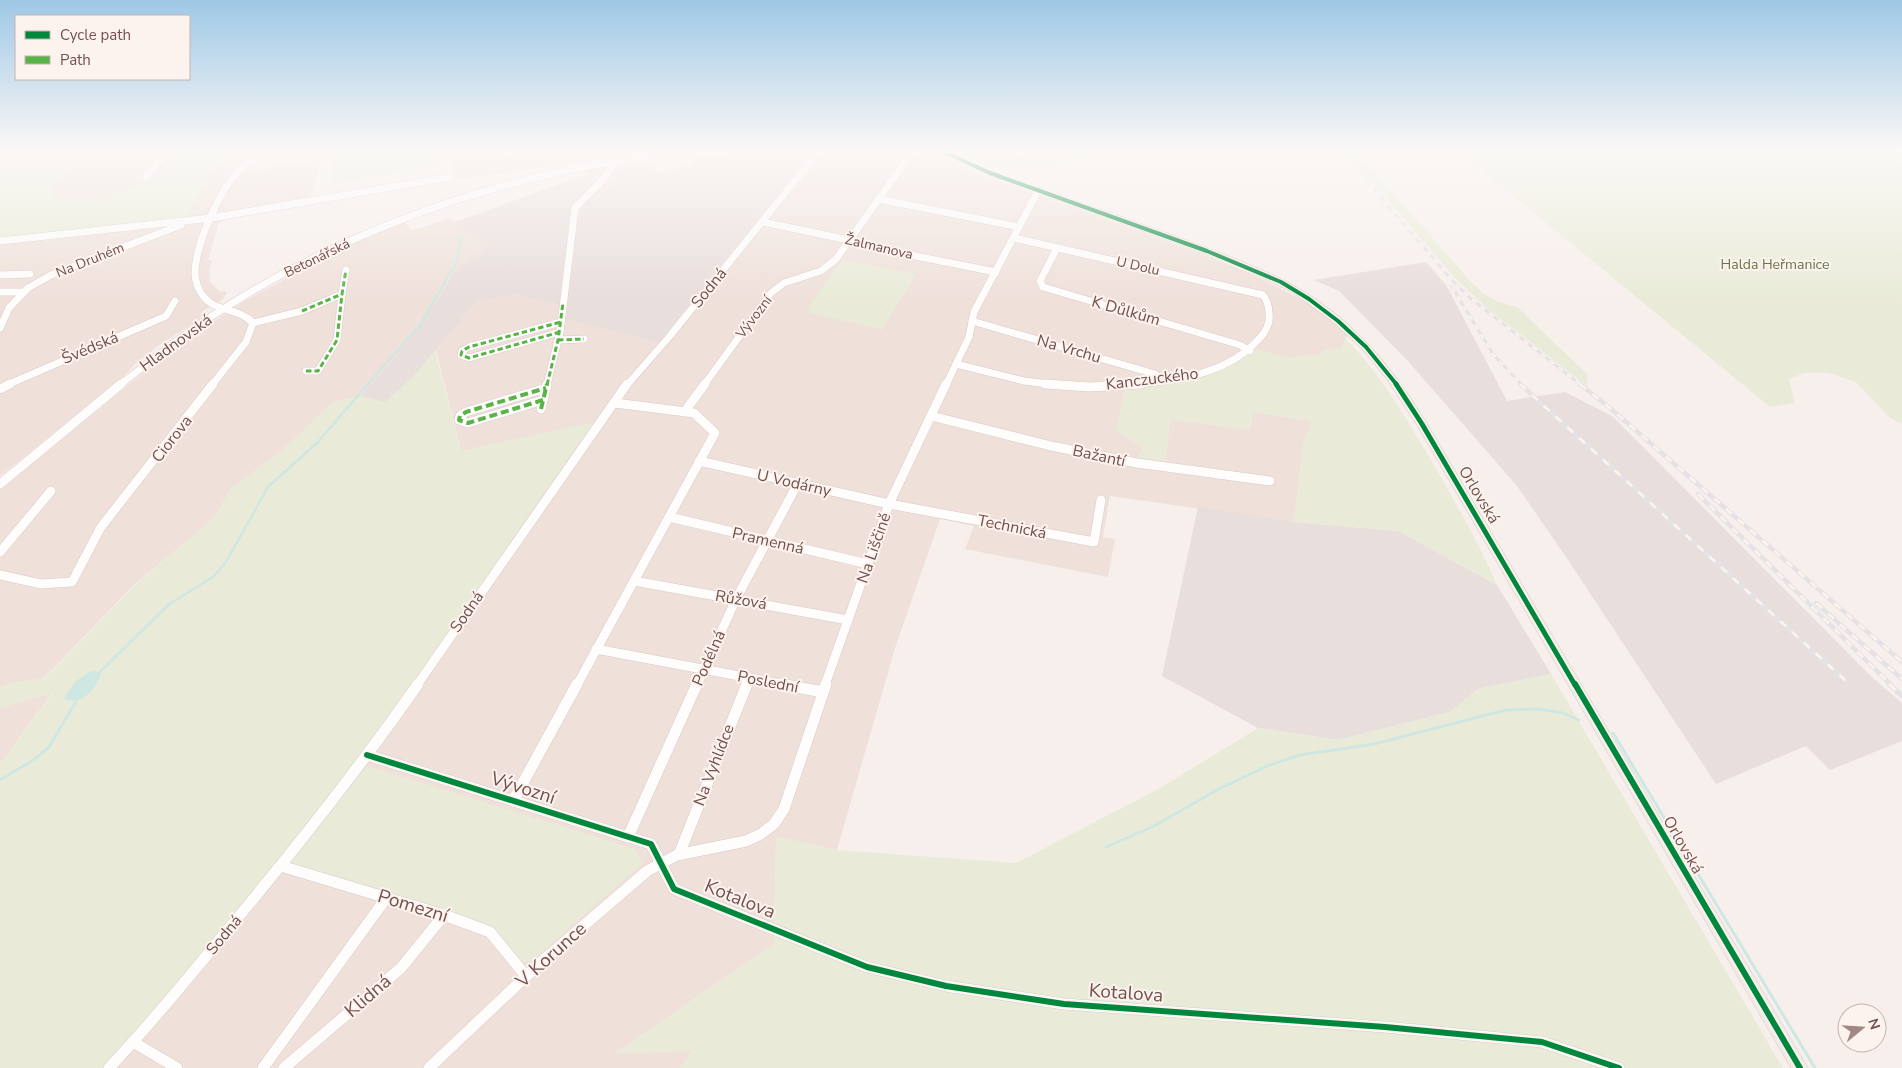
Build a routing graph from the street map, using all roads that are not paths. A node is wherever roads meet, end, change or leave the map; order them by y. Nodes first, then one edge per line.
1 (221, 201) edge
2 (311, 201) edge
3 (455, 201) edge
4 (582, 201) edge
5 (779, 201) edge
6 (877, 201) edge
7 (887, 201) edge
8 (1032, 201) edge
9 (1068, 201) edge
10 (211, 218) junction
11 (200, 219) junction
12 (762, 222) junction
13 (1019, 227) junction
14 (1014, 238) junction
15 (849, 240) junction
16 (0, 241) edge
17 (1057, 248) junction
18 (346, 270) dead end
19 (996, 272) junction
20 (30, 274) dead end
21 (0, 275) edge
22 (0, 292) edge
23 (24, 292) junction
24 (342, 294) junction
25 (1263, 295) joint
26 (175, 301) dead end
27 (225, 308) junction
28 (972, 321) junction
29 (561, 322) junction
30 (253, 323) junction
31 (0, 328) edge
32 (560, 332) junction
33 (584, 339) dead end
34 (558, 340) junction
35 (1250, 351) junction
36 (956, 364) junction
37 (306, 371) dead end
38 (1164, 381) junction
39 (546, 388) junction
40 (0, 389) edge
41 (543, 400) junction
42 (615, 402) junction
43 (541, 409) dead end
44 (685, 411) junction
45 (931, 416) junction
46 (700, 461) junction
47 (1270, 481) dead end
48 (798, 483) junction
49 (0, 484) edge
50 (51, 491) dead end
51 (1101, 500) dead end
52 (889, 504) junction
53 (669, 517) junction
54 (767, 541) junction
55 (0, 552) edge
56 (868, 564) junction
57 (0, 575) edge
58 (634, 581) junction
59 (736, 600) junction
60 (848, 620) junction
61 (596, 649) junction
62 (704, 670) junction
63 (748, 678) junction
64 (823, 692) junction
65 (367, 755) junction
66 (513, 801) junction
67 (628, 838) junction
68 (680, 852) junction
69 (660, 862) junction
70 (281, 866) junction
71 (387, 897) junction
72 (444, 915) junction
73 (526, 976) junction
74 (134, 1042) junction
75 (109, 1068) edge
76 (177, 1068) edge
77 (263, 1068) edge
78 (284, 1068) edge
79 (429, 1068) edge
80 (1619, 1068) edge
81 (1800, 1068) edge

1 - 10 street, Hladnovská
2 - 10 street
3 - 27 street, Betonářská
4 - 29 street
5 - 12 street, Sodná
6 - 15 street, Vývozní
7 - 13 street
8 - 13 street, Na Liščině
9 - 81 main road, Orlovská
10 - 11 street
10 - 27 street, Hladnovská
11 - 16 street
11 - 23 street, Na Druhém
12 - 15 street, Žalmanova
12 - 42 street, Sodná
13 - 14 street, Na Liščině
14 - 17 street, U Dolu
14 - 19 street, Na Liščině
15 - 19 street, Žalmanova
15 - 44 street, Vývozní
17 - 25 street, U Dolu
17 - 35 street, K Důlkům
18 - 24 street
19 - 28 street, Na Liščině
20 - 21 street
22 - 23 street
23 - 31 street, Na Druhém
24 - 30 street
24 - 37 street
25 - 35 street, Kanczuckého
26 - 40 street, Švédská
27 - 30 street
27 - 49 street, Hladnovská
28 - 36 street, Na Liščině
28 - 38 street, Na Vrchu
29 - 32 street
29 - 32 street
30 - 57 street, Ciorova
32 - 34 street
33 - 34 street
34 - 39 street
35 - 38 street, Kanczuckého
36 - 38 street, Kanczuckého
36 - 45 street, Na Liščině
39 - 41 street
39 - 41 street
41 - 43 street
42 - 44 street, Vývozní
42 - 65 street, Sodná
44 - 46 street, Vývozní
45 - 47 street, Bažantí
45 - 52 street, Na Liščině
46 - 48 street, U Vodárny
46 - 53 street, Vývozní
48 - 52 street, U Vodárny
48 - 54 street, Podélná
50 - 55 street
51 - 52 street, Technická
52 - 56 street, Na Liščině
53 - 54 street, Pramenná
53 - 58 street, Vývozní
54 - 56 street, Pramenná
54 - 59 street, Podélná
56 - 60 street, Na Liščině
58 - 59 street, Růžová
58 - 61 street, Vývozní
59 - 60 street, Růžová
59 - 62 street, Podélná
60 - 64 street, Na Liščině
61 - 62 street, Poslední
61 - 66 street, Vývozní
62 - 63 street, Poslední
62 - 67 street, Podélná
63 - 64 street, Poslední
63 - 68 street, Na Vyhlídce
64 - 68 street, Na Liščině
65 - 66 street, Vývozní
65 - 70 street, Sodná
66 - 67 street, Vývozní
67 - 69 street, Vývozní
68 - 69 street, V Korunce
69 - 73 street, V Korunce
69 - 80 street, Kotalova
70 - 71 street, Pomezní
70 - 74 street, Sodná
71 - 72 street, Pomezní
71 - 77 street
72 - 73 street, Pomezní
72 - 78 street, Klidná
73 - 79 street, V Korunce
74 - 75 street, Sodná
74 - 76 street

